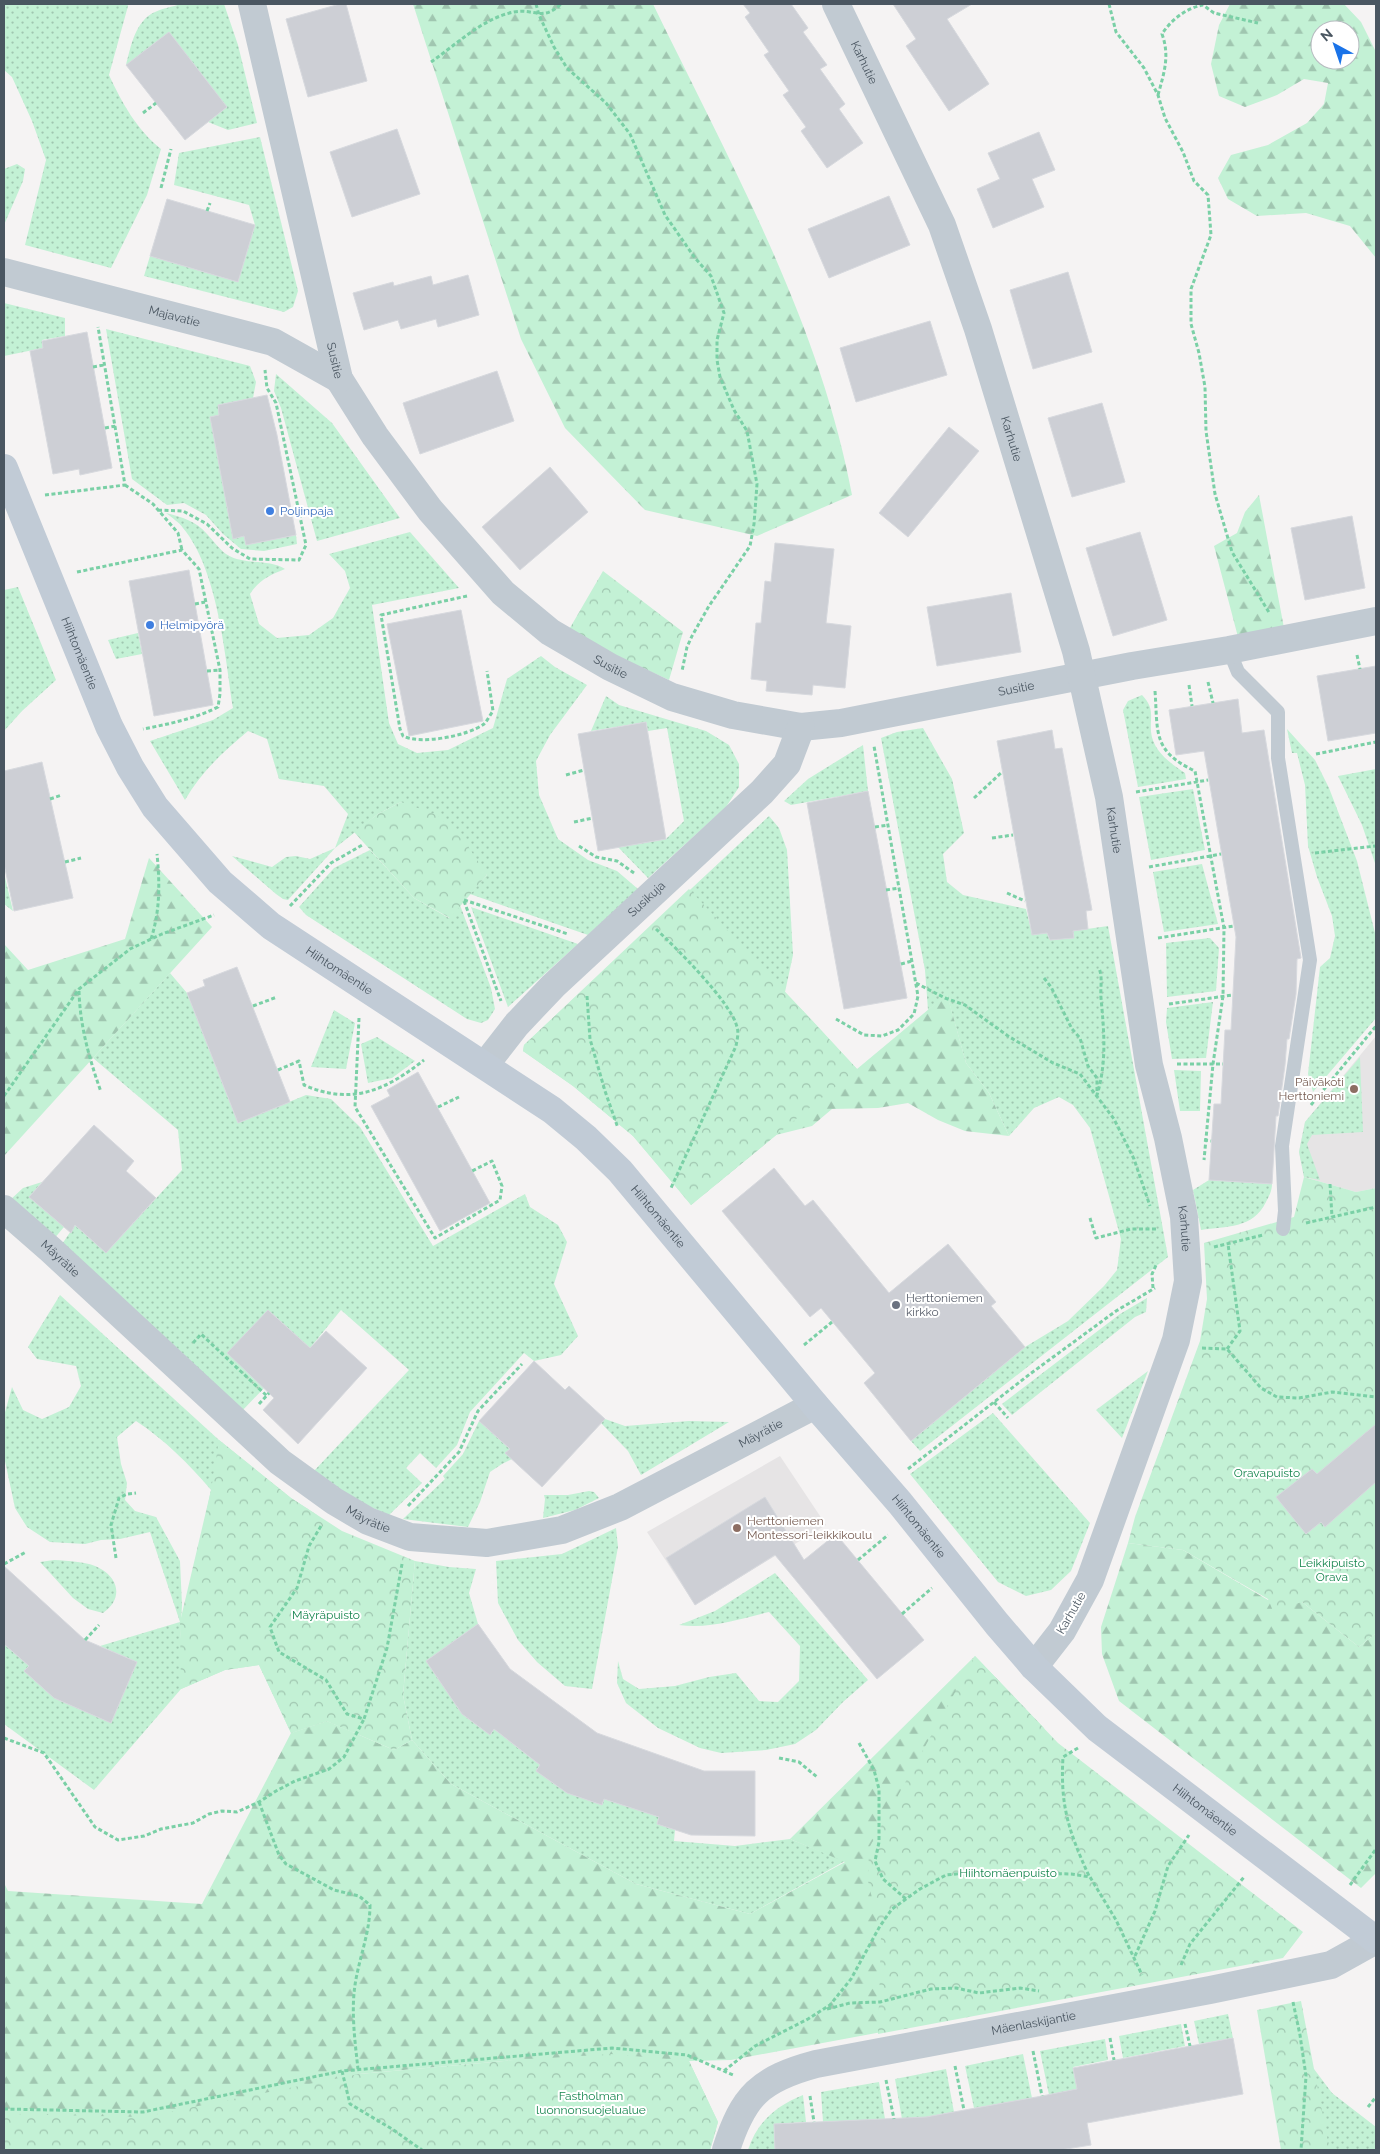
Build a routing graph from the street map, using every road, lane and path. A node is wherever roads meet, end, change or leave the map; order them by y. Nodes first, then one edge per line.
1 (252, 4) edge
2 (536, 4) edge
3 (561, 4) edge
4 (836, 4) edge
5 (1109, 4) edge
6 (539, 15) junction
7 (1258, 23) dead end
8 (431, 62) dead end
9 (1158, 95) junction
10 (156, 103) dead end
11 (143, 113) dead end
12 (171, 149) dead end
13 (161, 188) dead end
14 (210, 203) dead end
15 (207, 211) dead end
16 (4, 272) edge
17 (96, 320) dead end
18 (264, 363) dead end
19 (104, 365) junction
20 (93, 367) dead end
21 (339, 379) junction
22 (116, 426) junction
23 (105, 428) dead end
24 (283, 434) junction
25 (277, 435) dead end
26 (4, 468) edge
27 (125, 485) junction
28 (294, 488) junction
29 (287, 489) dead end
30 (42, 496) dead end
31 (158, 510) junction
32 (182, 550) junction
33 (47, 577) junction
34 (473, 594) dead end
35 (205, 602) junction
36 (195, 604) dead end
37 (1376, 621) edge
38 (1281, 640) junction
39 (1356, 649) dead end
40 (1229, 650) junction
41 (394, 656) dead end
42 (388, 657) junction
43 (1152, 663) junction
44 (1360, 669) dead end
45 (220, 670) junction
46 (207, 671) dead end
47 (487, 671) dead end
48 (1082, 677) junction
49 (1208, 678) dead end
50 (1188, 681) dead end
51 (680, 699) junction
52 (402, 701) dead end
53 (395, 702) junction
54 (1212, 703) dead end
55 (1192, 706) dead end
56 (801, 727) junction
57 (140, 730) dead end
58 (1376, 742) edge
59 (874, 745) dead end
60 (1316, 754) dead end
61 (584, 770) dead end
62 (1002, 772) dead end
63 (566, 775) dead end
64 (1208, 780) dead end
65 (1196, 782) junction
66 (62, 795) dead end
67 (1109, 797) junction
68 (974, 798) dead end
69 (50, 799) dead end
70 (593, 818) dead end
71 (574, 822) dead end
72 (888, 825) junction
73 (875, 827) dead end
74 (1013, 836) dead end
75 (992, 838) dead end
76 (364, 844) dead end
77 (579, 846) dead end
78 (1376, 846) edge
79 (157, 854) dead end
80 (1222, 854) dead end
81 (1294, 855) junction
82 (1211, 856) junction
83 (80, 858) dead end
84 (65, 862) dead end
85 (1122, 873) junction
86 (899, 888) junction
87 (886, 890) dead end
88 (653, 893) junction
89 (1006, 894) dead end
90 (1025, 901) dead end
91 (290, 906) dead end
92 (214, 916) dead end
93 (654, 926) dead end
94 (1234, 926) dead end
95 (1224, 928) junction
96 (151, 940) junction
97 (1130, 942) junction
98 (596, 947) junction
99 (912, 961) junction
100 (901, 964) dead end
101 (1100, 968) dead end
102 (1044, 978) dead end
103 (916, 983) junction
104 (79, 989) junction
105 (585, 989) dead end
106 (1233, 995) dead end
107 (277, 996) dead end
108 (1223, 996) junction
109 (253, 1006) dead end
110 (1139, 1009) junction
111 (359, 1018) dead end
112 (836, 1019) dead end
113 (1376, 1026) edge
114 (512, 1030) junction
115 (424, 1060) dead end
116 (1212, 1064) junction
117 (1223, 1064) dead end
118 (485, 1065) junction
119 (278, 1070) dead end
120 (101, 1092) dead end
121 (356, 1094) junction
122 (1097, 1094) junction
123 (4, 1096) edge
124 (459, 1097) dead end
125 (438, 1107) dead end
126 (1309, 1108) dead end
127 (619, 1130) dead end
128 (1205, 1140) junction
129 (1211, 1141) dead end
130 (1203, 1169) dead end
131 (472, 1171) dead end
132 (1330, 1184) dead end
133 (671, 1189) dead end
134 (4, 1209) edge
135 (1152, 1211) dead end
136 (1332, 1217) dead end
137 (1090, 1218) dead end
138 (1155, 1220) dead end
139 (1158, 1228) junction
140 (1284, 1229) dead end
141 (1159, 1233) dead end
142 (1228, 1244) dead end
143 (1158, 1258) dead end
144 (1163, 1286) dead end
145 (1154, 1288) junction
146 (832, 1322) dead end
147 (1176, 1340) junction
148 (801, 1347) dead end
149 (1227, 1350) junction
150 (173, 1364) junction
151 (522, 1364) dead end
152 (267, 1396) dead end
153 (1376, 1397) edge
154 (994, 1402) junction
155 (815, 1405) junction
156 (1008, 1418) dead end
157 (903, 1473) dead end
158 (136, 1493) dead end
159 (334, 1501) junction
160 (398, 1533) junction
161 (888, 1535) dead end
162 (26, 1552) dead end
163 (116, 1558) dead end
164 (858, 1560) dead end
165 (4, 1564) edge
166 (932, 1588) dead end
167 (902, 1614) dead end
168 (99, 1626) dead end
169 (85, 1640) dead end
170 (1034, 1667) junction
171 (364, 1719) junction
172 (4, 1738) edge
173 (859, 1743) dead end
174 (1080, 1746) dead end
175 (778, 1758) dead end
176 (817, 1777) dead end
177 (259, 1802) junction
178 (1190, 1834) dead end
179 (1376, 1849) edge
180 (1245, 1875) dead end
181 (1090, 1876) junction
182 (1348, 1888) dead end
183 (906, 1899) junction
184 (1376, 1940) edge
185 (1044, 1992) dead end
186 (1175, 2007) junction
187 (823, 2010) junction
188 (1295, 2014) dead end
189 (1108, 2030) dead end
190 (1032, 2045) dead end
191 (1190, 2046) dead end
192 (1114, 2060) dead end
193 (953, 2061) dead end
194 (358, 2070) junction
195 (342, 2071) junction
196 (724, 2071) junction
197 (884, 2074) dead end
198 (761, 2087) junction
199 (809, 2088) dead end
200 (1042, 2096) dead end
201 (1376, 2098) edge
202 (1368, 2107) dead end
203 (4, 2109) edge
204 (964, 2110) dead end
205 (894, 2119) dead end
206 (814, 2122) dead end
207 (422, 2150) edge
208 (726, 2150) edge
209 (1301, 2150) edge

1 - 21 street, Susitie
2 - 6 path
3 - 6 path
4 - 48 street, Karhutie
5 - 9 path
6 - 8 path
6 - 51 path
7 - 9 path
9 - 38 path
10 - 11 path
12 - 13 path
14 - 15 path
16 - 21 street, Majavatie
17 - 19 path
18 - 24 path
19 - 20 path
19 - 22 path
21 - 51 street, Susitie
22 - 23 path
22 - 27 path
24 - 25 path
24 - 28 path
26 - 33 street, Hiihtomäentie
27 - 30 path
27 - 31 path
28 - 29 path
28 - 31 path
31 - 32 path
32 - 33 path
32 - 35 path
33 - 118 street, Hiihtomäentie
34 - 42 path
35 - 36 path
35 - 45 path
37 - 38 street, Susitie
38 - 40 street, Susitie
39 - 44 path
40 - 43 street, Susitie
40 - 81 lane
41 - 42 path
42 - 53 path
43 - 48 street, Susitie
43 - 65 path
45 - 46 path
45 - 57 path
47 - 53 path
48 - 56 street, Susitie
48 - 67 street, Karhutie
49 - 54 path
50 - 55 path
51 - 56 street, Susitie
52 - 53 path
56 - 88 street, Susikuja
58 - 60 path
59 - 72 path
61 - 63 path
62 - 68 path
64 - 65 path
65 - 67 path
65 - 82 path
66 - 69 path
67 - 85 street, Karhutie
70 - 71 path
72 - 73 path
72 - 86 path
74 - 75 path
76 - 91 path
77 - 88 path
78 - 81 path
79 - 96 path
80 - 82 path
81 - 140 lane
82 - 85 path
82 - 95 path
83 - 84 path
85 - 97 street, Karhutie
86 - 87 path
86 - 99 path
88 - 98 street, Susikuja
89 - 90 path
92 - 96 path
93 - 133 path
94 - 95 path
95 - 97 path
95 - 108 path
96 - 104 path
97 - 110 street, Karhutie
98 - 114 street, Susikuja
98 - 114 path
99 - 100 path
99 - 103 path
101 - 122 path
102 - 122 path
103 - 112 path
103 - 122 path
104 - 120 path
104 - 123 path
105 - 127 path
106 - 108 path
107 - 109 path
108 - 110 path
108 - 116 path
110 - 147 street, Karhutie
111 - 121 path
113 - 126 path
114 - 118 street, Susikuja
115 - 121 path
116 - 117 path
116 - 128 path
118 - 155 street, Hiihtomäentie
119 - 121 path
121 - 131 path
122 - 135 path
124 - 125 path
128 - 129 path
128 - 130 path
132 - 136 path
134 - 150 street, Mäyrätie
137 - 139 path
138 - 139 path
139 - 141 path
142 - 149 path
143 - 145 path
144 - 145 path
145 - 154 path
146 - 148 path
147 - 149 path
147 - 170 street, Karhutie
149 - 153 path
150 - 152 path
150 - 159 street, Mäyrätie
151 - 160 path
154 - 156 path
154 - 157 path
155 - 160 street, Mäyrätie
155 - 170 street, Hiihtomäentie
158 - 163 path
159 - 160 street, Mäyrätie
159 - 171 path
160 - 171 path
161 - 164 path
162 - 165 path
166 - 167 path
168 - 169 path
170 - 184 street, Hiihtomäentie
171 - 177 path
172 - 177 path
173 - 183 path
174 - 181 path
175 - 176 path
177 - 194 path
178 - 181 path
179 - 182 path
180 - 186 path
181 - 183 path
183 - 187 path
184 - 186 street, Mäenlaskijantie
185 - 187 path
186 - 191 path
186 - 198 street, Mäenlaskijantie
187 - 196 path
188 - 209 path
189 - 192 path
190 - 200 path
193 - 204 path
194 - 195 path
194 - 196 path
195 - 203 path
195 - 207 path
196 - 198 path
197 - 205 path
198 - 208 street, Mäenlaskijantie
199 - 206 path
201 - 202 path

